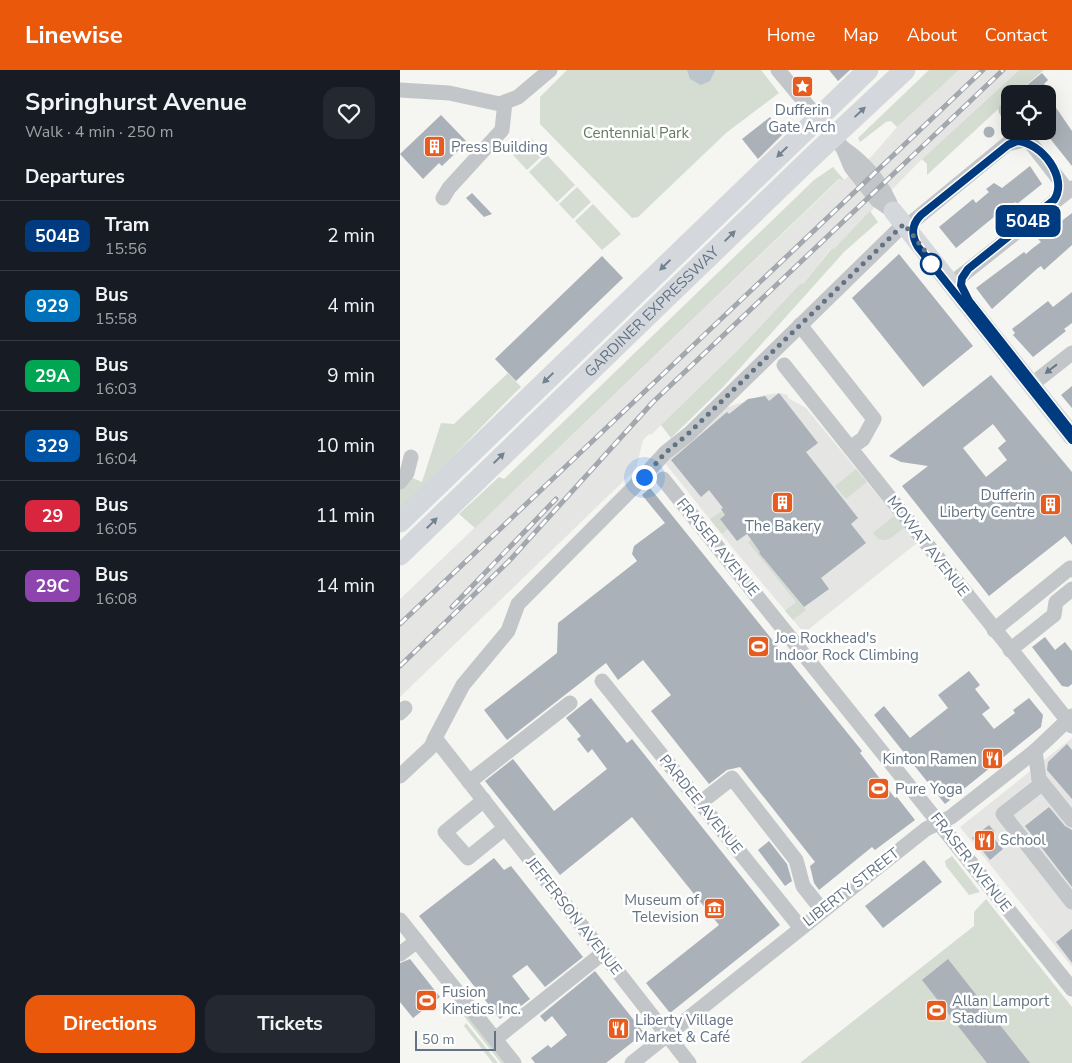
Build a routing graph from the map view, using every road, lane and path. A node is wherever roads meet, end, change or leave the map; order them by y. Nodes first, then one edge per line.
1 (550, 70) edge
2 (778, 70) edge
3 (868, 70) edge
4 (905, 70) edge
5 (400, 90) edge
6 (505, 102) junction
7 (1015, 140) edge
8 (1029, 140) edge
9 (1070, 189) edge
10 (443, 198) dead end
11 (901, 221) junction
12 (951, 284) junction
13 (800, 325) junction
14 (1072, 353) edge
15 (784, 365) dead end
16 (1031, 385) junction
17 (1072, 436) edge
18 (850, 448) junction
19 (411, 457) dead end
20 (663, 479) dead end
21 (400, 482) edge
22 (400, 522) edge
23 (400, 555) edge
24 (1072, 570) edge
25 (1072, 589) edge
26 (994, 630) junction
27 (1010, 650) junction
28 (602, 682) dead end
29 (570, 703) dead end
30 (1070, 721) edge
31 (434, 738) junction
32 (1035, 751) junction
33 (400, 776) edge
34 (465, 776) junction
35 (1039, 778) junction
36 (484, 800) junction
37 (700, 803) junction
38 (1072, 820) edge
39 (939, 822) junction
40 (505, 828) junction
41 (1072, 902) edge
42 (822, 910) junction
43 (400, 920) edge
44 (800, 927) junction
45 (417, 941) junction
46 (400, 954) edge
47 (603, 954) junction
48 (1072, 989) edge
49 (667, 1034) junction
50 (494, 1039) junction
51 (514, 1063) edge
52 (632, 1063) edge
53 (689, 1063) edge

1 - 6 street
2 - 11 street
3 -> 22 highway, GARDINER EXPRESSWAY
23 -> 4 highway, GARDINER EXPRESSWAY
5 - 6 street
6 - 10 street
7 - 11 street
8 - 9 street
9 - 12 street
11 - 12 main road
11 - 13 street
12 - 16 main road
13 - 18 street
13 - 31 street
14 -> 16 street
15 - 18 street, MOWAT AVENUE
16 - 17 main road
18 - 26 street, MOWAT AVENUE
19 - 21 street
20 - 39 street, FRASER AVENUE
24 - 26 street
25 - 27 street
26 - 27 street, MOWAT AVENUE
27 - 30 street, MOWAT AVENUE
28 - 37 street, PARDEE AVENUE
29 - 34 street
30 - 32 street, LIBERTY STREET
31 - 33 street
31 - 34 street, JEFFERSON AVENUE
32 - 35 street
32 - 39 street, LIBERTY STREET
34 - 36 street, JEFFERSON AVENUE
35 - 38 street
35 - 41 street
36 - 40 street, JEFFERSON AVENUE
36 - 40 street
37 - 42 street
37 - 44 street, PARDEE AVENUE
39 - 42 street, LIBERTY STREET
39 - 48 street, FRASER AVENUE
40 - 47 street, JEFFERSON AVENUE
42 - 44 street, LIBERTY STREET
43 - 45 street
44 - 49 street, LIBERTY STREET
45 - 46 street
45 - 50 street
47 - 49 street, JEFFERSON AVENUE
47 - 50 street
49 - 52 street, LIBERTY STREET
49 - 53 street, JEFFERSON AVENUE
50 - 51 street

